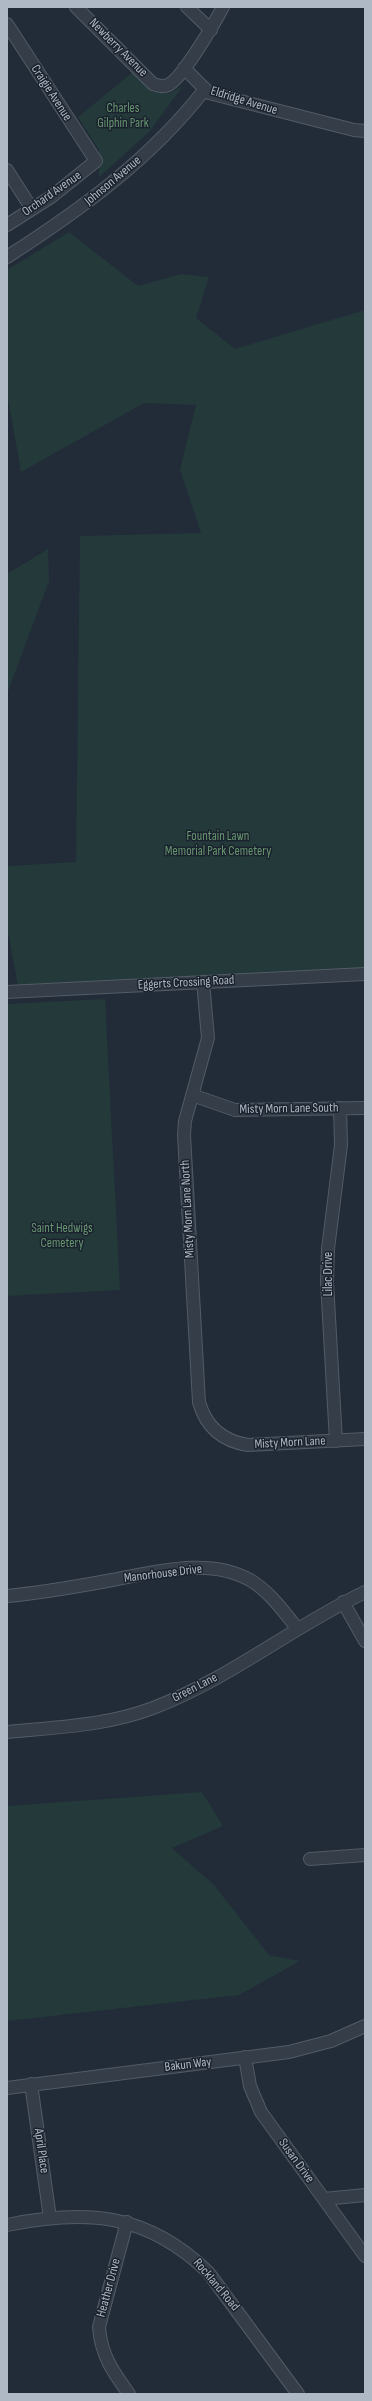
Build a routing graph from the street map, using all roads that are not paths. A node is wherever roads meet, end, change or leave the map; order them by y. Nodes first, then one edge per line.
1 (76, 7) edge
2 (187, 7) edge
3 (223, 7) edge
4 (7, 24) edge
5 (211, 30) junction
6 (184, 68) junction
7 (205, 89) junction
8 (365, 131) edge
9 (96, 161) joint
10 (7, 170) edge
11 (32, 209) junction
12 (7, 225) edge
13 (7, 257) edge
14 (365, 974) edge
15 (203, 982) junction
16 (7, 992) edge
17 (192, 1095) junction
18 (340, 1108) junction
19 (365, 1108) edge
20 (217, 1433) joint
21 (365, 1440) edge
22 (336, 1441) junction
23 (365, 1592) edge
24 (7, 1596) edge
25 (343, 1602) junction
26 (297, 1628) junction
27 (365, 1641) edge
28 (7, 1732) edge
29 (365, 1856) edge
30 (310, 1859) dead end
31 (365, 2026) edge
32 (245, 2057) junction
33 (31, 2084) junction
34 (7, 2088) edge
35 (365, 2195) edge
36 (324, 2200) junction
37 (50, 2218) junction
38 (127, 2222) junction
39 (7, 2225) edge
40 (365, 2256) edge
41 (129, 2394) edge
42 (298, 2394) edge

1 - 6 street, Newberry Avenue
2 - 5 street
3 - 5 street
4 - 9 street, Craigie Avenue
5 - 6 street
6 - 7 street, Eldridge Avenue
7 - 8 street, Eldridge Avenue
7 - 13 street, Johnson Avenue
9 - 11 street, Orchard Avenue
10 - 11 street
11 - 12 street, Orchard Avenue
14 - 15 street, Eggerts Crossing Road
15 - 16 street, Eggerts Crossing Road
15 - 17 street, Misty Morn Lane North
17 - 18 street, Misty Morn Lane South
17 - 20 street, Misty Morn Lane North
18 - 19 street, Misty Morn Lane South
18 - 22 street, Lilac Drive
20 - 22 street, Misty Morn Lane
21 - 22 street, Misty Morn Lane
23 - 25 street, Green Lane
24 - 26 street, Manorhouse Drive
25 - 26 street, Green Lane
25 - 27 street
26 - 28 street, Green Lane
29 - 30 street
31 - 32 street, Bakun Way
32 - 33 street, Bakun Way
32 - 36 street, Susan Drive
33 - 34 street, Bakun Way
33 - 37 street, April Place
35 - 36 street
36 - 40 street, Susan Drive
37 - 38 street, Rockland Road
37 - 39 street, Rockland Road
38 - 41 street, Heather Drive
38 - 42 street, Rockland Road

